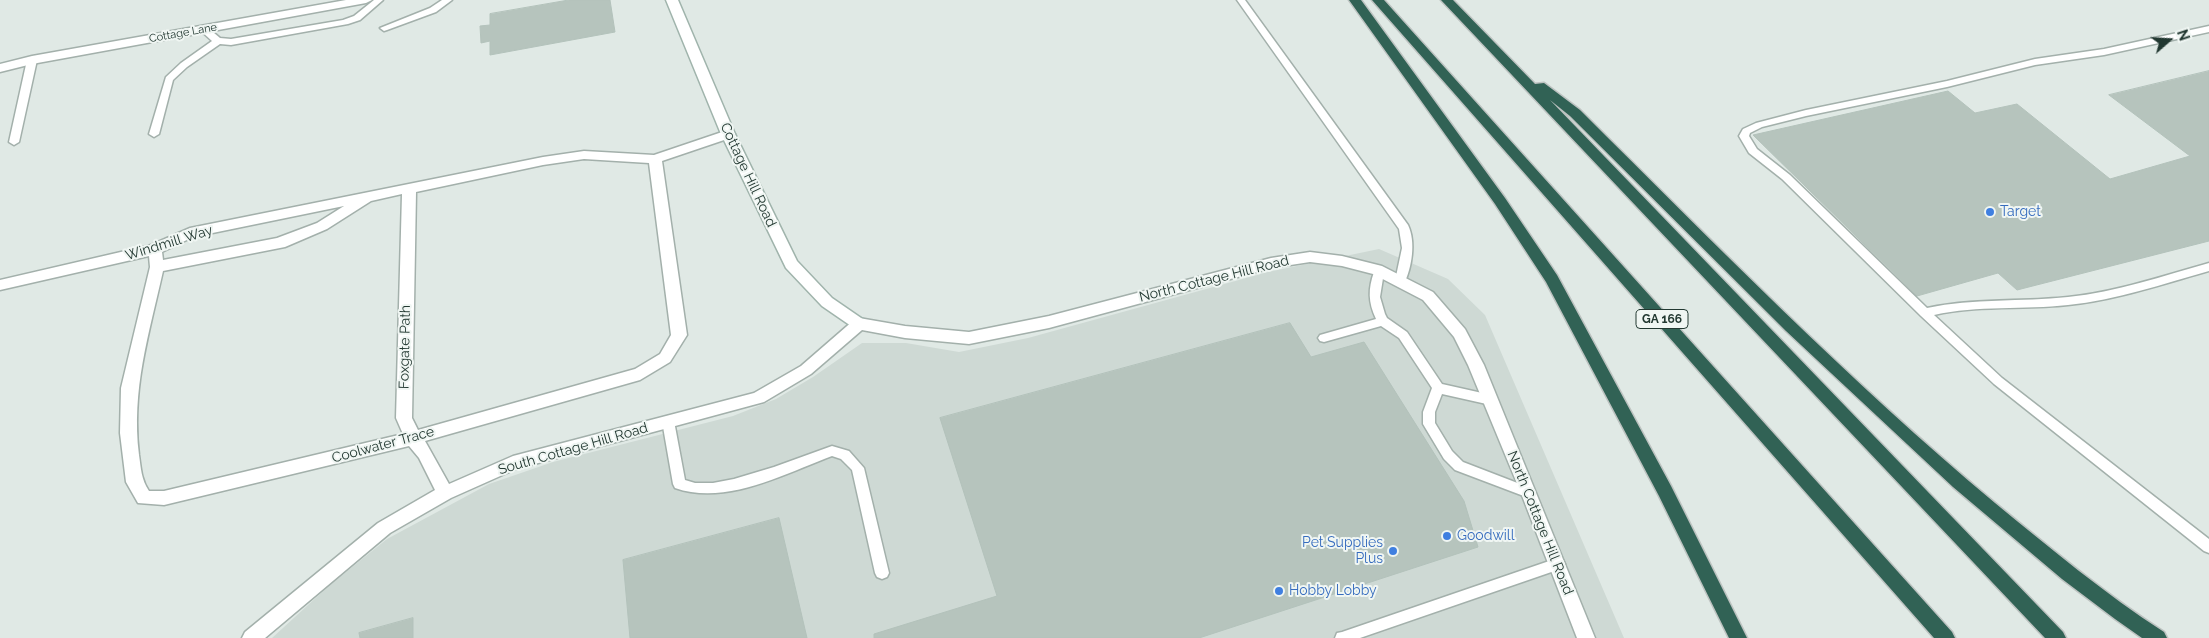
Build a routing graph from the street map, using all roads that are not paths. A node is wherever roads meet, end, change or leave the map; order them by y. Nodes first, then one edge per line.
1 (366, 0) edge
2 (379, 0) edge
3 (448, 0) edge
4 (672, 0) edge
5 (1241, 0) edge
6 (1355, 0) edge
7 (1378, 0) edge
8 (1446, 0) edge
9 (358, 18) junction
10 (368, 24) dead end
11 (384, 28) dead end
12 (204, 29) junction
13 (2209, 30) edge
14 (218, 42) junction
15 (1501, 56) junction
16 (32, 60) junction
17 (0, 68) edge
18 (154, 134) dead end
19 (728, 134) junction
20 (14, 142) dead end
21 (656, 159) junction
22 (408, 190) junction
23 (368, 198) junction
24 (155, 249) junction
25 (157, 267) junction
26 (2209, 267) edge
27 (1379, 272) junction
28 (1400, 282) junction
29 (0, 285) edge
30 (1925, 313) junction
31 (1383, 321) junction
32 (859, 324) junction
33 (1324, 338) dead end
34 (1438, 388) junction
35 (1491, 400) junction
36 (668, 421) junction
37 (413, 438) junction
38 (1529, 493) junction
39 (445, 494) junction
40 (2209, 547) edge
41 (1558, 564) junction
42 (882, 573) dead end
43 (251, 638) edge
44 (1342, 638) edge
45 (1586, 638) edge
46 (1738, 638) edge
47 (1946, 638) edge
48 (2057, 638) edge
49 (2158, 638) edge

1 - 12 street, Cottage Lane
2 - 9 lane
3 - 11 lane
4 - 19 street, Cottage Hill Road
5 - 28 lane
6 - 46 highway
7 - 47 highway, GA 166
8 - 15 highway
9 - 10 lane
9 - 14 lane
12 - 14 lane
12 - 16 street, Cottage Lane
13 - 30 lane
14 - 18 lane
15 - 48 highway
15 - 49 highway
16 - 17 street, Cottage Lane
16 - 20 lane
19 - 21 street, Windmill Way
19 - 32 street, Cottage Hill Road
21 - 22 street, Windmill Way
21 - 37 street, Coolwater Trace
22 - 23 street, Windmill Way
22 - 37 street, Foxgate Path
23 - 24 street, Windmill Way
23 - 25 street, Windmill Way
24 - 25 street, Coolwater Trace
24 - 29 street, Windmill Way
25 - 37 street, Coolwater Trace
26 - 30 lane
27 - 28 street, North Cottage Hill Road
27 - 31 lane
27 - 32 street, North Cottage Hill Road
28 - 35 street, North Cottage Hill Road
30 - 40 lane
31 - 33 lane
31 - 34 lane
32 - 36 street, South Cottage Hill Road
34 - 35 lane
34 - 38 lane
35 - 38 street, North Cottage Hill Road
36 - 39 street, South Cottage Hill Road
36 - 42 lane
37 - 39 street, Foxgate Path
38 - 41 street, North Cottage Hill Road
39 - 43 street, South Cottage Hill Road
41 - 44 lane
41 - 45 street, North Cottage Hill Road

